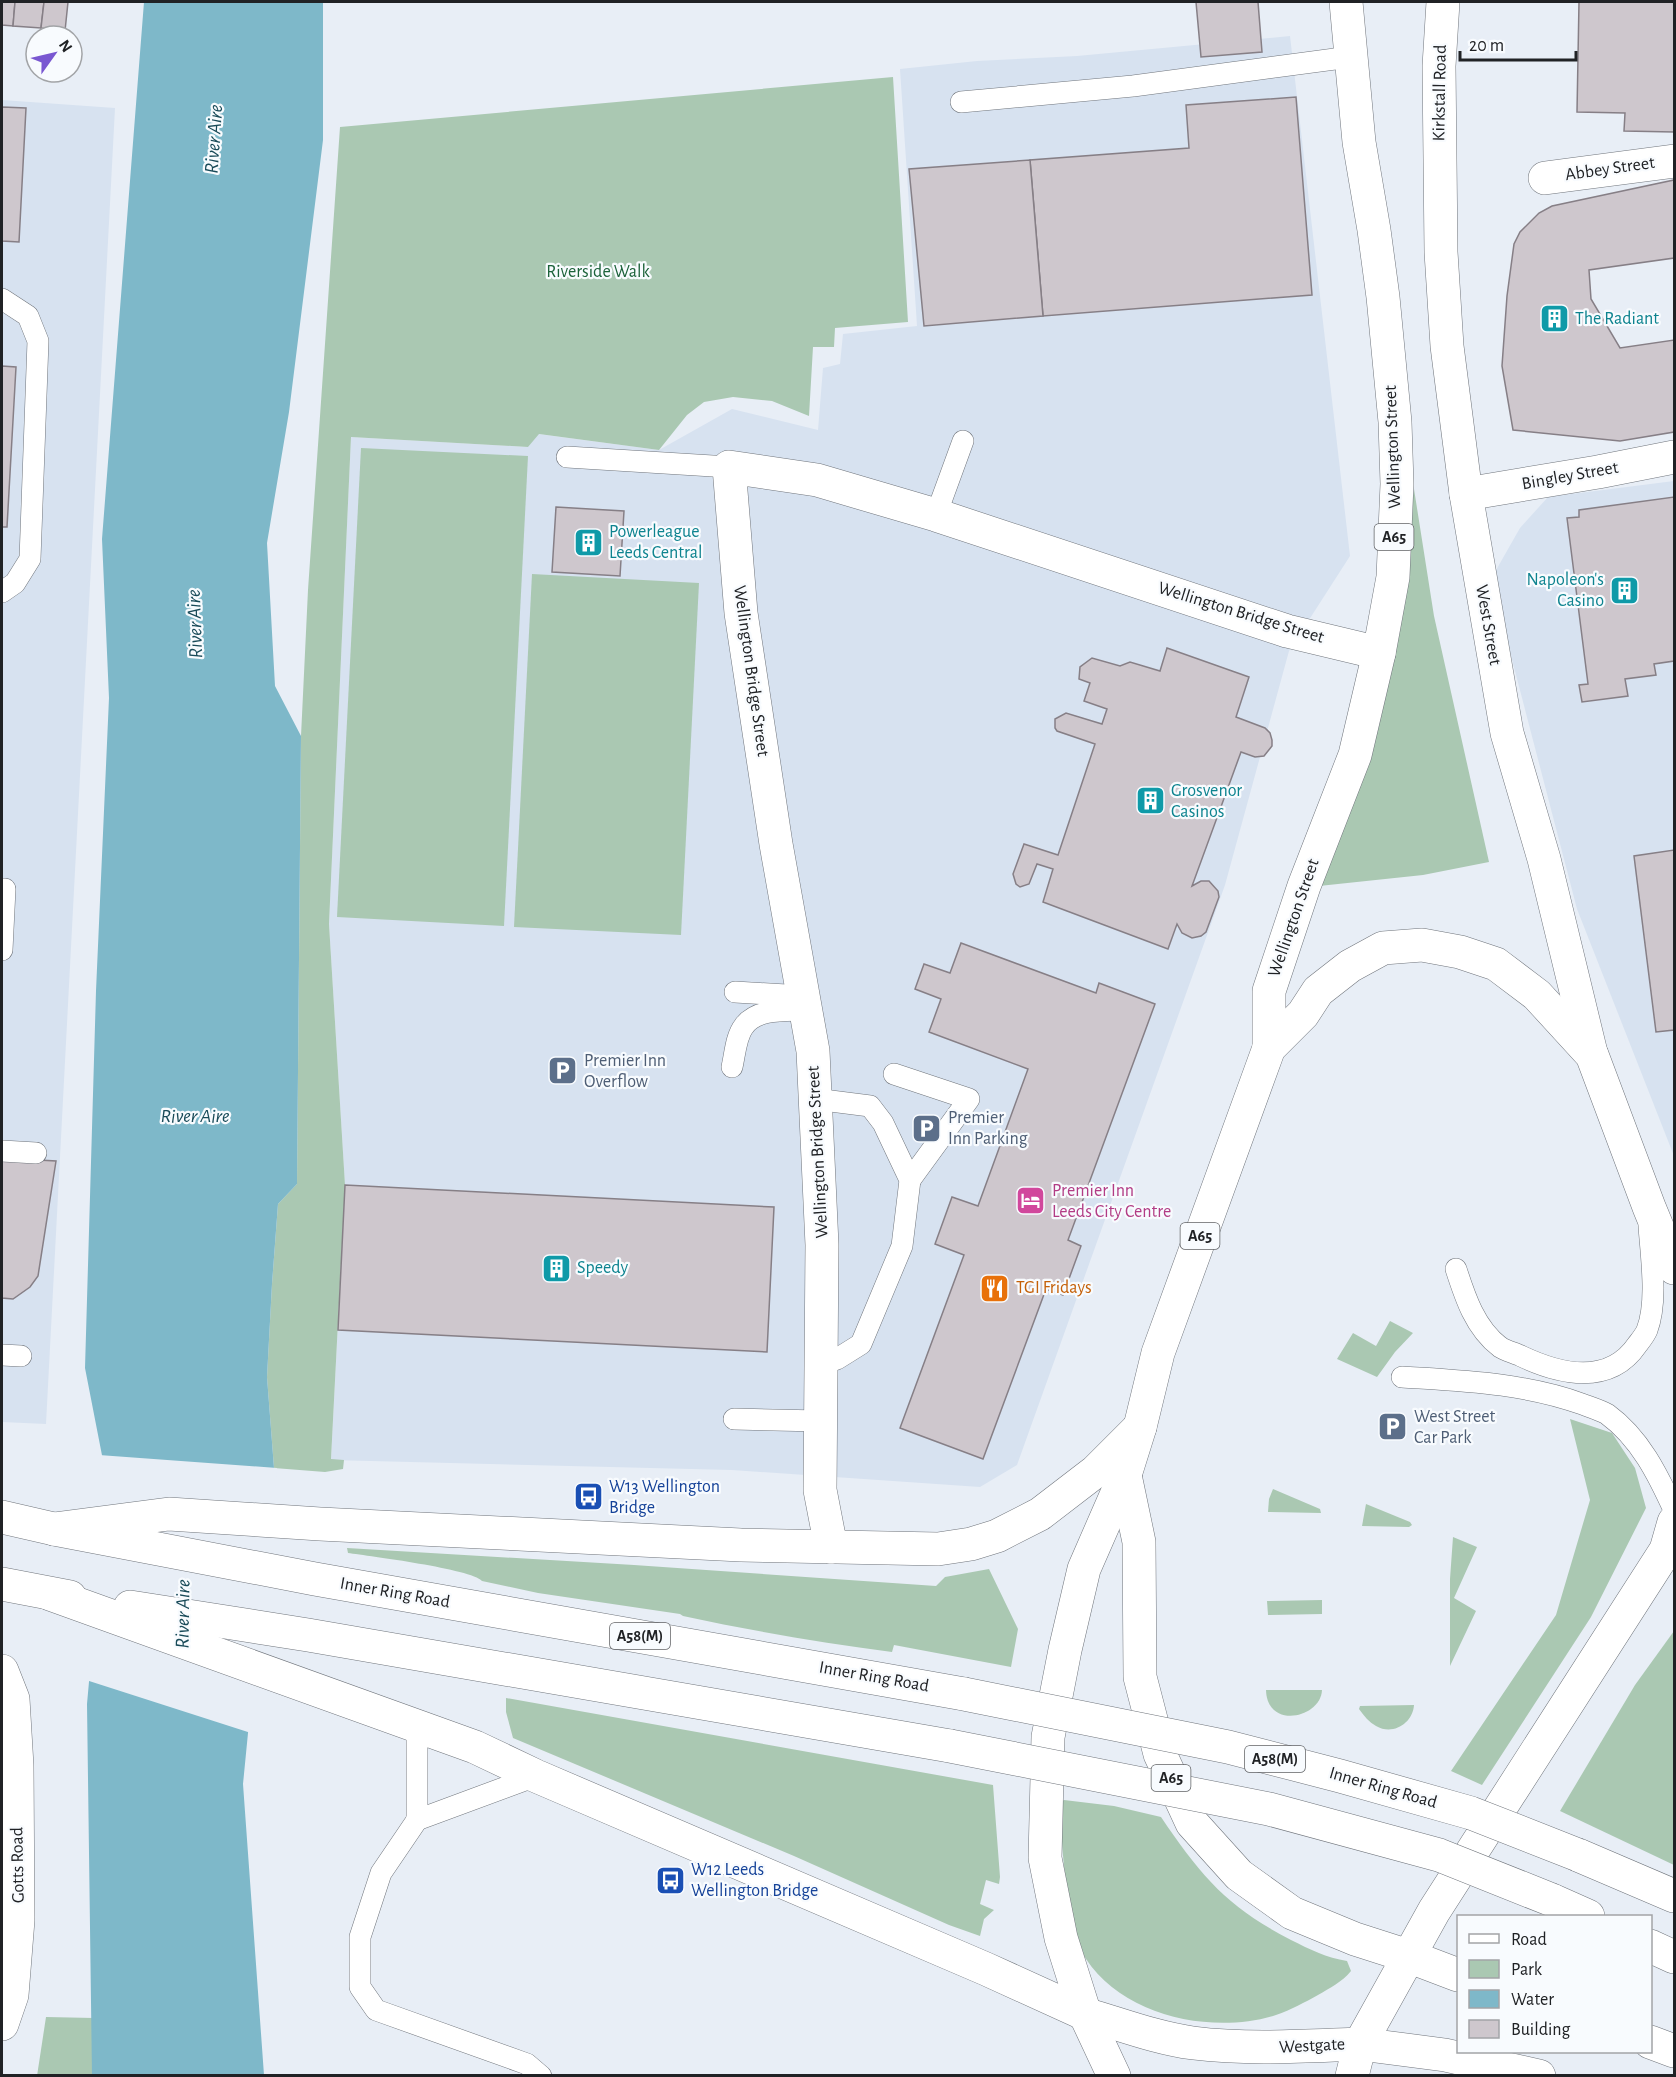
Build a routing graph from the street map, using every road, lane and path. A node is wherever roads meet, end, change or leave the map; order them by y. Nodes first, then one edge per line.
1 (1443, 2) edge
2 (1346, 6) edge
3 (1350, 57) junction
4 (961, 102) dead end
5 (1674, 161) edge
6 (1545, 178) dead end
7 (1439, 185) joint
8 (2, 299) edge
9 (963, 441) dead end
10 (1674, 457) edge
11 (567, 458) dead end
12 (729, 467) junction
13 (1466, 494) junction
14 (936, 515) junction
15 (2, 592) edge
16 (1379, 653) junction
17 (2, 889) edge
18 (2, 950) edge
19 (735, 992) dead end
20 (804, 1003) junction
21 (1269, 1048) junction
22 (1592, 1055) junction
23 (732, 1067) dead end
24 (894, 1074) dead end
25 (815, 1099) junction
26 (2, 1152) edge
27 (36, 1153) dead end
28 (910, 1180) junction
29 (1649, 1207) junction
30 (1673, 1262) edge
31 (1456, 1269) dead end
32 (820, 1365) junction
33 (1402, 1377) dead end
34 (734, 1419) dead end
35 (820, 1421) junction
36 (1140, 1427) junction
37 (1125, 1475) junction
38 (1674, 1510) edge
39 (2, 1517) edge
40 (1674, 1522) edge
41 (54, 1529) junction
42 (831, 1547) junction
43 (2, 1584) edge
44 (50, 1594) junction
45 (2, 1671) edge
46 (417, 1725) junction
47 (536, 1776) junction
48 (417, 1820) junction
49 (1674, 1896) edge
50 (1584, 1915) edge
51 (1652, 1947) edge
52 (1408, 1956) junction
53 (1674, 1957) edge
54 (1457, 1975) edge
55 (1086, 2014) junction
56 (2, 2024) edge
57 (1652, 2043) edge
58 (1359, 2044) junction
59 (1674, 2051) edge
60 (541, 2076) edge
61 (1114, 2076) edge
62 (1352, 2076) edge
63 (1539, 2076) edge

1 - 7 main road, Kirkstall Road / A65
2 - 3 main road, Wellington Street / A65
3 - 4 lane
3 - 16 main road, Wellington Street / A65
5 - 6 main road, Abbey Street
7 - 13 main road, West Street / A65
8 - 15 lane
9 - 14 lane
10 - 13 main road, Bingley Street
11 - 12 lane
12 - 14 main road, Wellington Bridge Street
12 - 20 main road, Wellington Bridge Street
13 - 22 main road, West Street / A65
14 - 16 main road, Wellington Bridge Street
16 - 21 main road, Wellington Street / A65
17 - 18 lane
19 - 20 lane
20 - 23 lane
20 - 25 main road, Wellington Bridge Street
21 - 22 main road, A65
21 - 36 main road, A65
22 - 29 main road, A65
24 - 28 lane
25 - 28 lane
25 - 32 main road, Wellington Bridge Street
26 - 27 lane
28 - 32 lane
29 - 30 main road, A65
29 - 31 lane
32 - 35 main road, Wellington Bridge Street
33 - 38 lane
34 - 35 lane
35 - 42 main road, Wellington Bridge Street
36 - 37 main road, A65
36 - 42 main road
37 - 52 main road, A65
37 - 55 main road, A65
39 - 41 main road, Inner Ring Road
40 - 52 main road
41 - 42 main road
41 - 49 main road, Inner Ring Road / A58(M), bridge
43 - 44 main road
44 - 46 main road, Westgate
44 - 50 main road, bridge
45 - 56 main road, Gotts Road
46 - 47 main road, Westgate
46 - 48 lane
47 - 48 lane
47 - 55 main road, Westgate
48 - 60 lane
51 - 53 main road
52 - 54 main road
52 - 58 main road
55 - 58 main road, Westgate
55 - 61 main road
57 - 59 main road
58 - 62 main road
58 - 63 main road, Westgate

